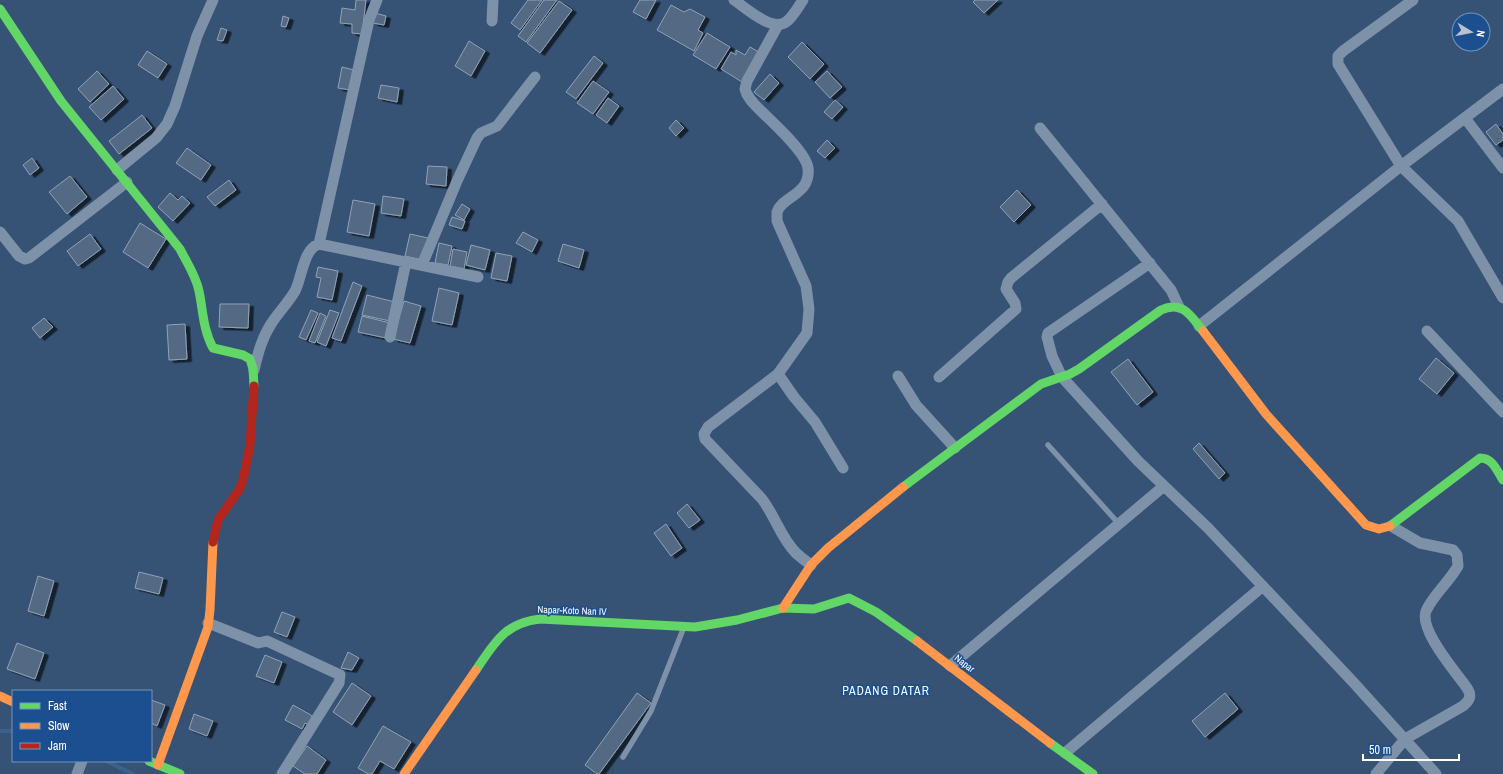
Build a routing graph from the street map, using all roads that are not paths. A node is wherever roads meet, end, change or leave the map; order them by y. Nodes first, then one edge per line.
1 (213, 0) edge
2 (376, 0) edge
3 (493, 0) edge
4 (734, 0) edge
5 (803, 0) edge
6 (1413, 0) edge
7 (0, 9) edge
8 (492, 21) dead end
9 (778, 25) junction
10 (535, 77) dead end
11 (1503, 89) edge
12 (1464, 118) junction
13 (1040, 128) dead end
14 (1401, 166) junction
15 (1503, 168) edge
16 (117, 170) junction
17 (127, 182) junction
18 (1102, 204) junction
19 (0, 232) edge
20 (319, 244) junction
21 (406, 262) junction
22 (1150, 263) junction
23 (422, 265) junction
24 (478, 277) dead end
25 (1503, 298) edge
26 (1179, 307) junction
27 (1199, 326) junction
28 (1427, 331) dead end
29 (390, 337) dead end
30 (253, 371) junction
31 (778, 374) junction
32 (898, 376) dead end
33 (939, 377) dead end
34 (1062, 377) junction
35 (1503, 412) edge
36 (1048, 445) dead end
37 (955, 448) junction
38 (1499, 466) edge
39 (844, 468) dead end
40 (1503, 480) edge
41 (1164, 486) junction
42 (1119, 524) junction
43 (1391, 526) junction
44 (811, 565) junction
45 (1263, 586) junction
46 (783, 608) junction
47 (814, 609) joint
48 (208, 623) junction
49 (684, 627) junction
50 (950, 666) junction
51 (0, 696) edge
52 (12, 702) edge
53 (1405, 739) junction
54 (1065, 753) junction
55 (623, 757) dead end
56 (82, 762) edge
57 (151, 762) edge
58 (158, 765) junction
59 (77, 774) edge
60 (180, 774) edge
61 (282, 774) edge
62 (404, 774) edge
63 (1093, 774) edge
64 (1376, 774) edge
65 (1436, 774) edge

1 - 16 street
2 - 20 street
3 - 8 street
4 - 9 street
5 - 9 street
6 - 14 street
7 - 16 street
9 - 31 street
10 - 23 street
11 - 12 street
12 - 14 street
12 - 15 street
13 - 18 street
14 - 25 street
14 - 27 street
16 - 17 street
17 - 19 street
17 - 30 street
18 - 22 street
18 - 33 street
20 - 21 street
20 - 30 street
21 - 23 street
21 - 29 street
22 - 26 street
22 - 34 street
23 - 24 street
26 - 27 street
26 - 34 street
27 - 43 street
28 - 35 street
30 - 48 street
31 - 39 street
31 - 44 street
32 - 37 street
34 - 37 street
34 - 41 street
36 - 42 lane
37 - 44 street
38 - 40 street
38 - 43 street
41 - 42 street
41 - 45 street
42 - 50 street
43 - 53 street
44 - 46 street
45 - 53 street
45 - 54 street
46 - 47 street, Napar-Koto Nan IV
46 - 49 street, Napar-Koto Nan IV
47 - 50 street, Napar
48 - 58 street
48 - 61 street
49 - 55 lane
49 - 62 street, Napar-Koto Nan IV
50 - 54 street, Napar
51 - 52 street
53 - 64 street
53 - 65 street
54 - 63 street, Napar
56 - 59 street
57 - 58 street
58 - 60 street

